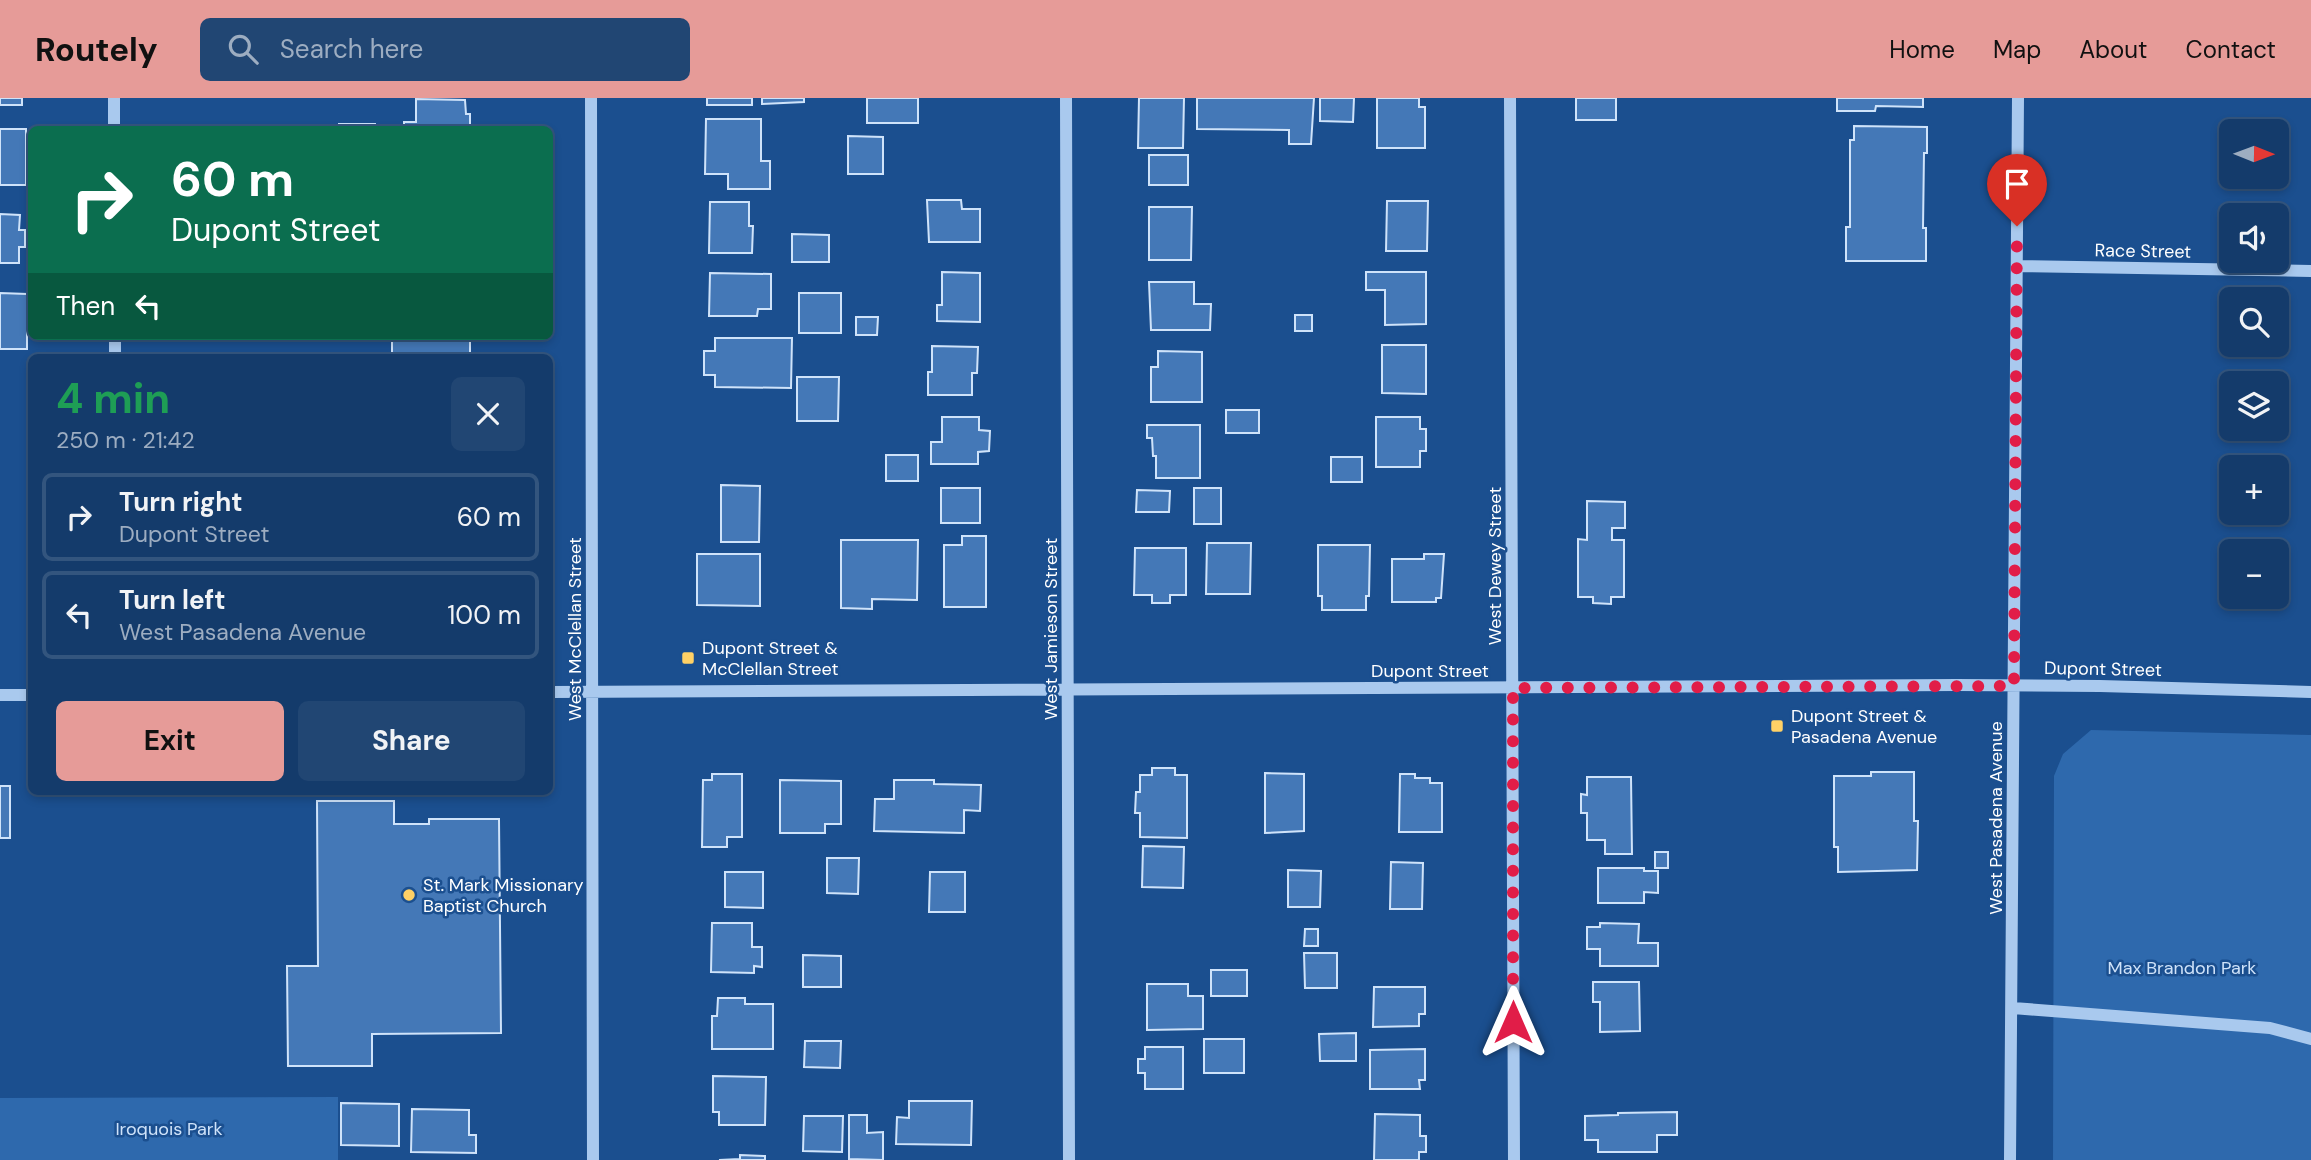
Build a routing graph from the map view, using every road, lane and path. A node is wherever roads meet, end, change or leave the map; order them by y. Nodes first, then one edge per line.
1 (114, 98) edge
2 (590, 98) edge
3 (1066, 98) edge
4 (1510, 98) edge
5 (2018, 98) edge
6 (114, 126) edge
7 (2017, 267) junction
8 (2311, 271) edge
9 (2014, 686) junction
10 (1513, 688) junction
11 (1069, 691) junction
12 (553, 692) edge
13 (592, 692) junction
14 (2311, 692) edge
15 (0, 695) edge
16 (28, 695) edge
17 (2013, 1008) junction
18 (2311, 1039) edge
19 (593, 1160) edge
20 (1069, 1160) edge
21 (1514, 1160) edge
22 (2010, 1160) edge

1 - 6 street
2 - 13 street, West McClellan Street
3 - 11 street, West Jamieson Street
4 - 10 street, West Dewey Street
5 - 7 street, West Pasadena Avenue
7 - 8 street, Race Street
7 - 9 street, West Pasadena Avenue
9 - 10 street, Dupont Street
9 - 14 street, Dupont Street
9 - 17 street, West Pasadena Avenue
10 - 11 street, Dupont Street
10 - 21 street, West Dewey Street
11 - 13 street, Dupont Street
11 - 20 street, West Jamieson Street
12 - 13 street, Dupont Street
13 - 19 street, West McClellan Street
15 - 16 street
17 - 18 street
17 - 22 street, West Pasadena Avenue

